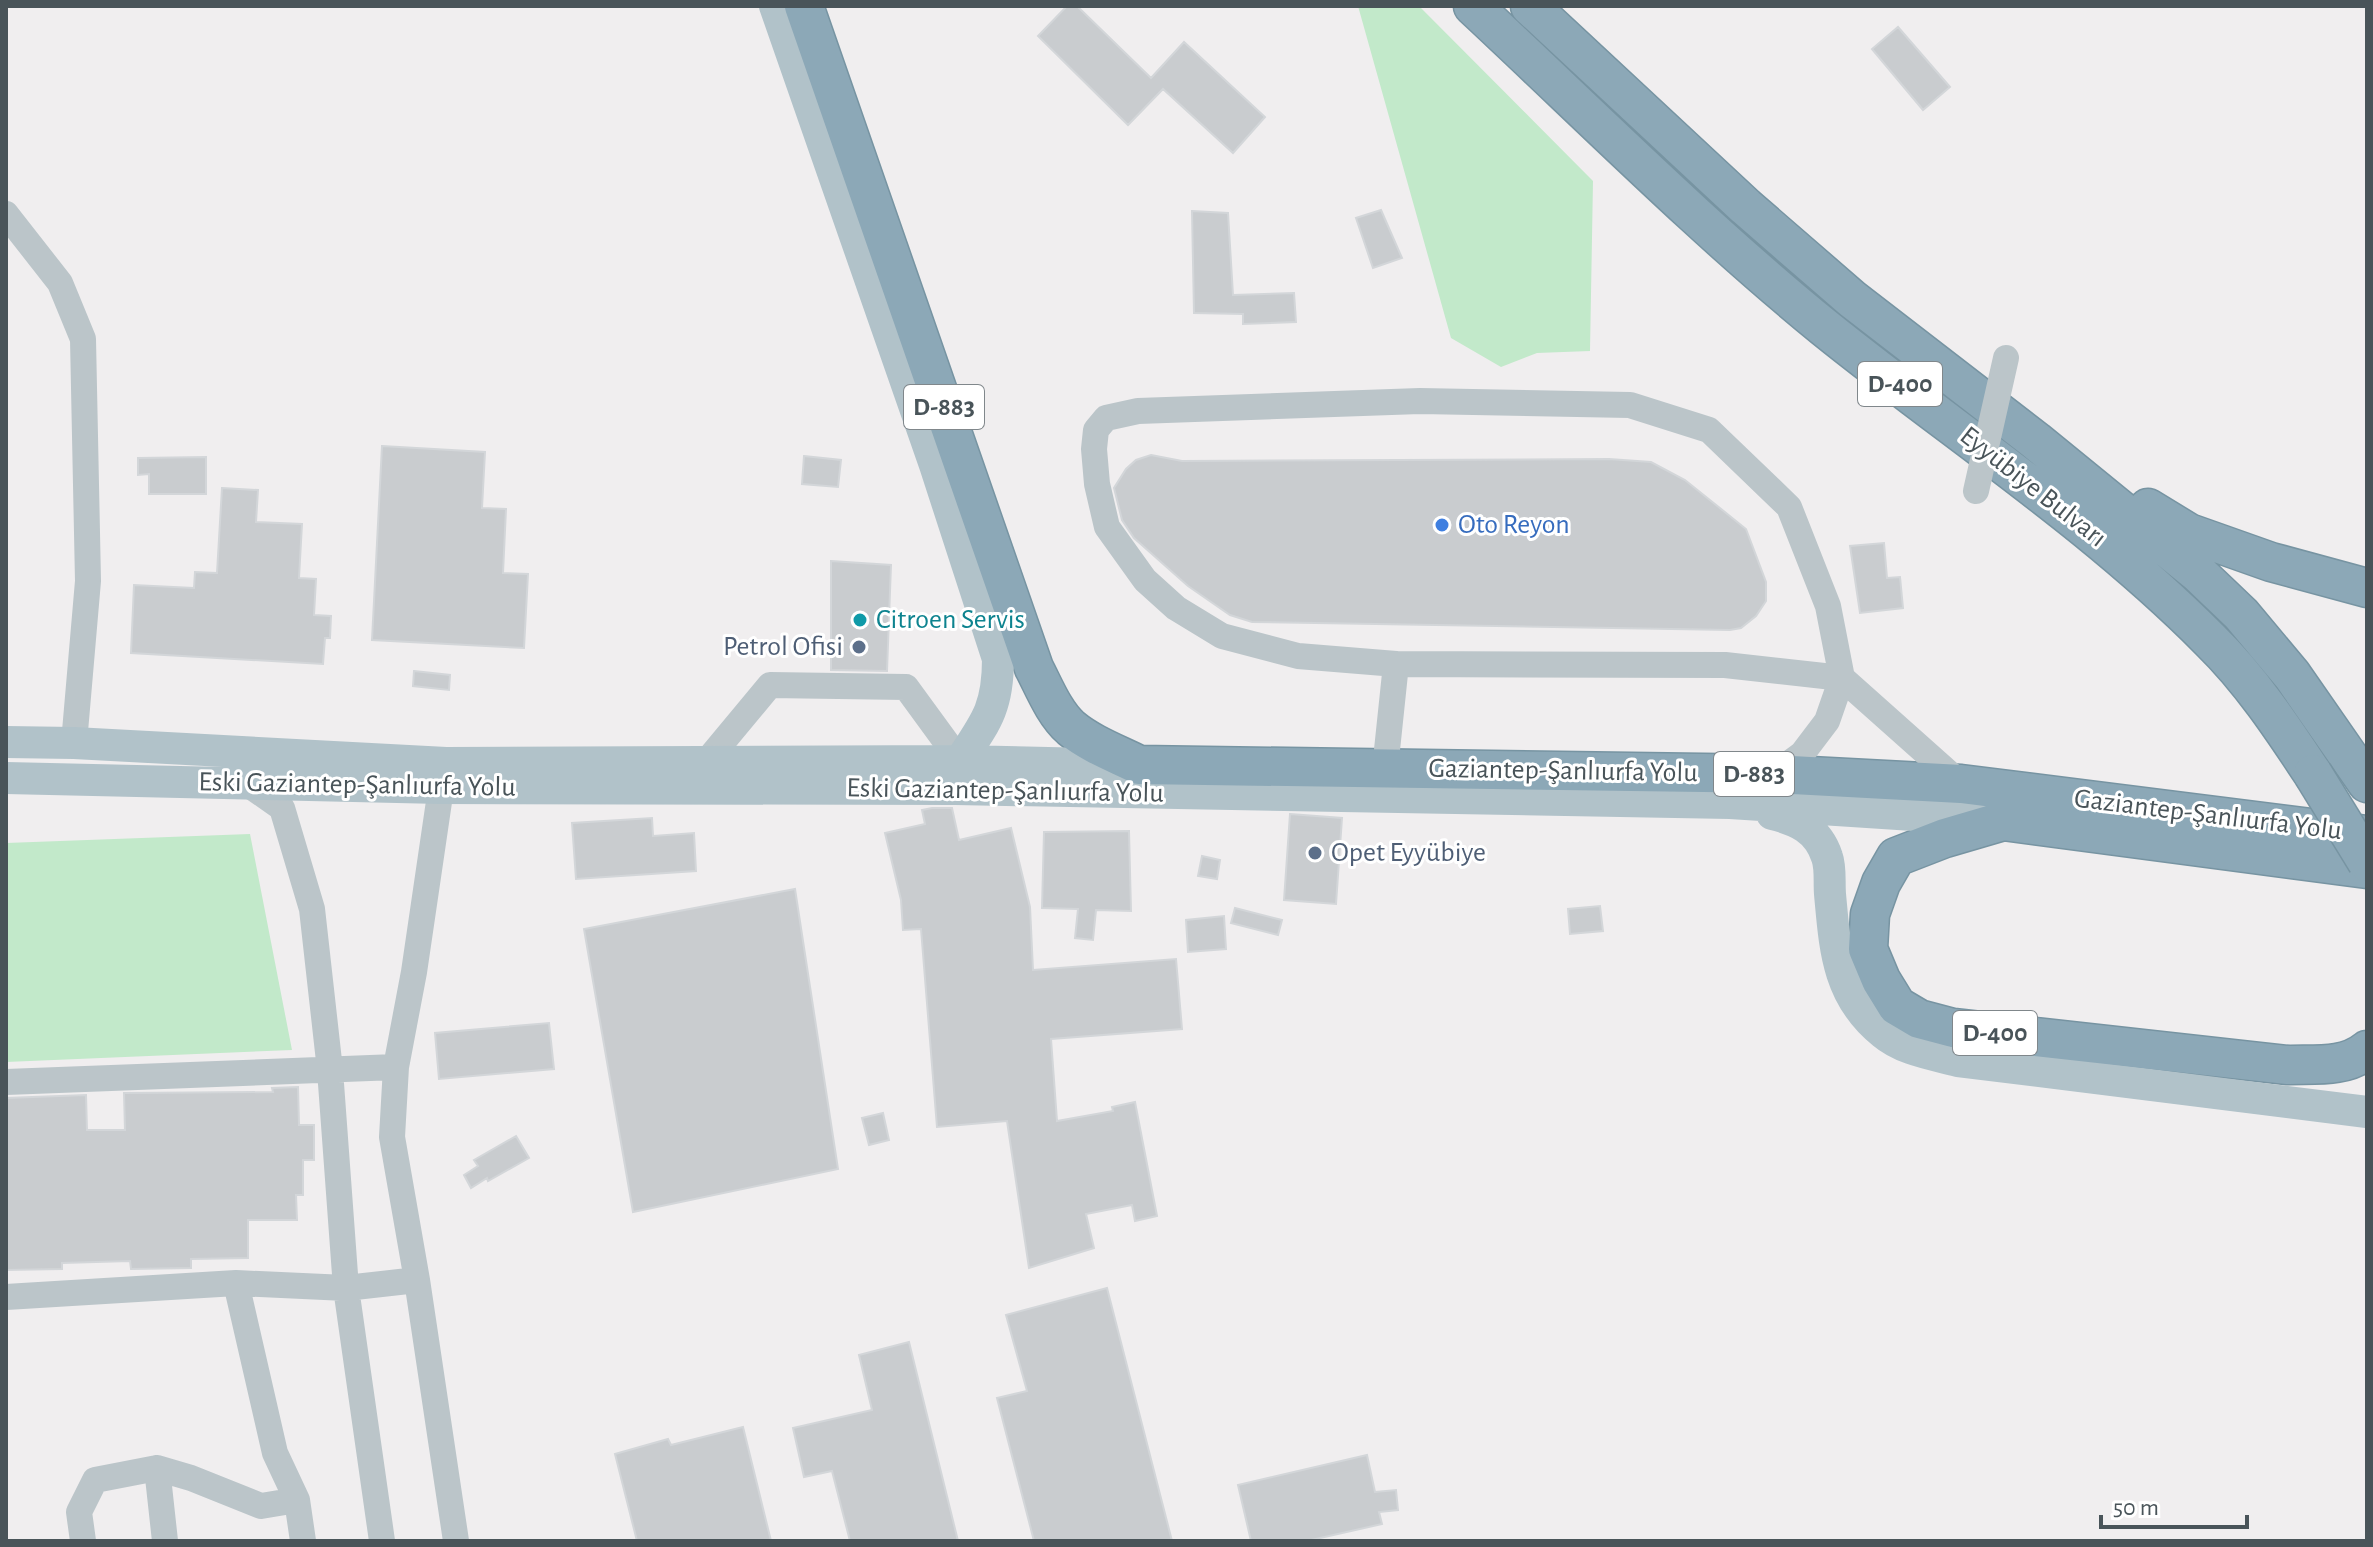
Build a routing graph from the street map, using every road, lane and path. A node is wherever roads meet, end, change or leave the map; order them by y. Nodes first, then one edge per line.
1 (775, 6) edge
2 (804, 6) edge
3 (1473, 6) edge
4 (1530, 6) edge
5 (6, 214) edge
6 (2006, 358) dead end
7 (2036, 441) junction
8 (1976, 491) dead end
9 (2367, 588) edge
10 (1396, 664) junction
11 (1842, 678) junction
12 (6, 742) edge
13 (74, 743) junction
14 (960, 761) junction
15 (706, 762) junction
16 (1139, 765) junction
17 (1385, 769) junction
18 (1775, 774) junction
19 (2363, 777) edge
20 (6, 778) edge
21 (1961, 784) junction
22 (249, 785) junction
23 (441, 788) junction
24 (1730, 803) junction
25 (2003, 821) junction
26 (2367, 835) edge
27 (2367, 862) edge
28 (2367, 869) edge
29 (2367, 1050) edge
30 (396, 1067) junction
31 (330, 1070) junction
32 (6, 1082) edge
33 (2367, 1112) edge
34 (417, 1280) junction
35 (236, 1283) junction
36 (346, 1288) junction
37 (6, 1297) edge
38 (157, 1468) junction
39 (297, 1500) junction
40 (83, 1541) edge
41 (165, 1541) edge
42 (303, 1541) edge
43 (382, 1541) edge
44 (456, 1541) edge

1 - 14 main road
2 - 16 highway, D-883
3 - 27 highway, Eyyübiye Bulvarı / D-400, bridge
4 - 7 highway, Eyyübiye Bulvarı / D-400
5 - 13 street
6 - 8 street, bridge
7 - 9 highway, D-400
7 - 19 highway, Eyyübiye Bulvarı
10 - 11 street
10 - 11 street
10 - 17 street
11 - 18 street
11 - 21 street
12 - 13 main road, Eski Gaziantep-Şanlıurfa Yolu
13 - 15 main road, Eski Gaziantep-Şanlıurfa Yolu
14 - 15 main road, Eski Gaziantep-Şanlıurfa Yolu
14 - 15 street
14 - 16 main road, Eski Gaziantep-Şanlıurfa Yolu
16 - 17 highway, Gaziantep-Şanlıurfa Yolu / D-883
17 - 18 highway, Gaziantep-Şanlıurfa Yolu / D-883
18 - 21 highway, Gaziantep-Şanlıurfa Yolu / D-883
20 - 22 main road, Eski Gaziantep-Şanlıurfa Yolu
21 - 26 highway, Gaziantep-Şanlıurfa Yolu / D-883
22 - 23 main road, Eski Gaziantep-Şanlıurfa Yolu
22 - 31 street
23 - 24 main road, Eski Gaziantep-Şanlıurfa Yolu
23 - 30 street
24 - 25 main road, Eski Gaziantep-Şanlıurfa Yolu
24 - 33 main road
25 - 28 highway, Gaziantep-Şanlıurfa Yolu / D-400
25 - 29 highway, D-400
30 - 31 street
30 - 34 street
31 - 32 street
31 - 36 street
34 - 36 street
34 - 44 street
35 - 36 street
35 - 37 street
35 - 39 street
36 - 43 street
38 - 39 street
38 - 40 street
38 - 41 street
39 - 42 street

